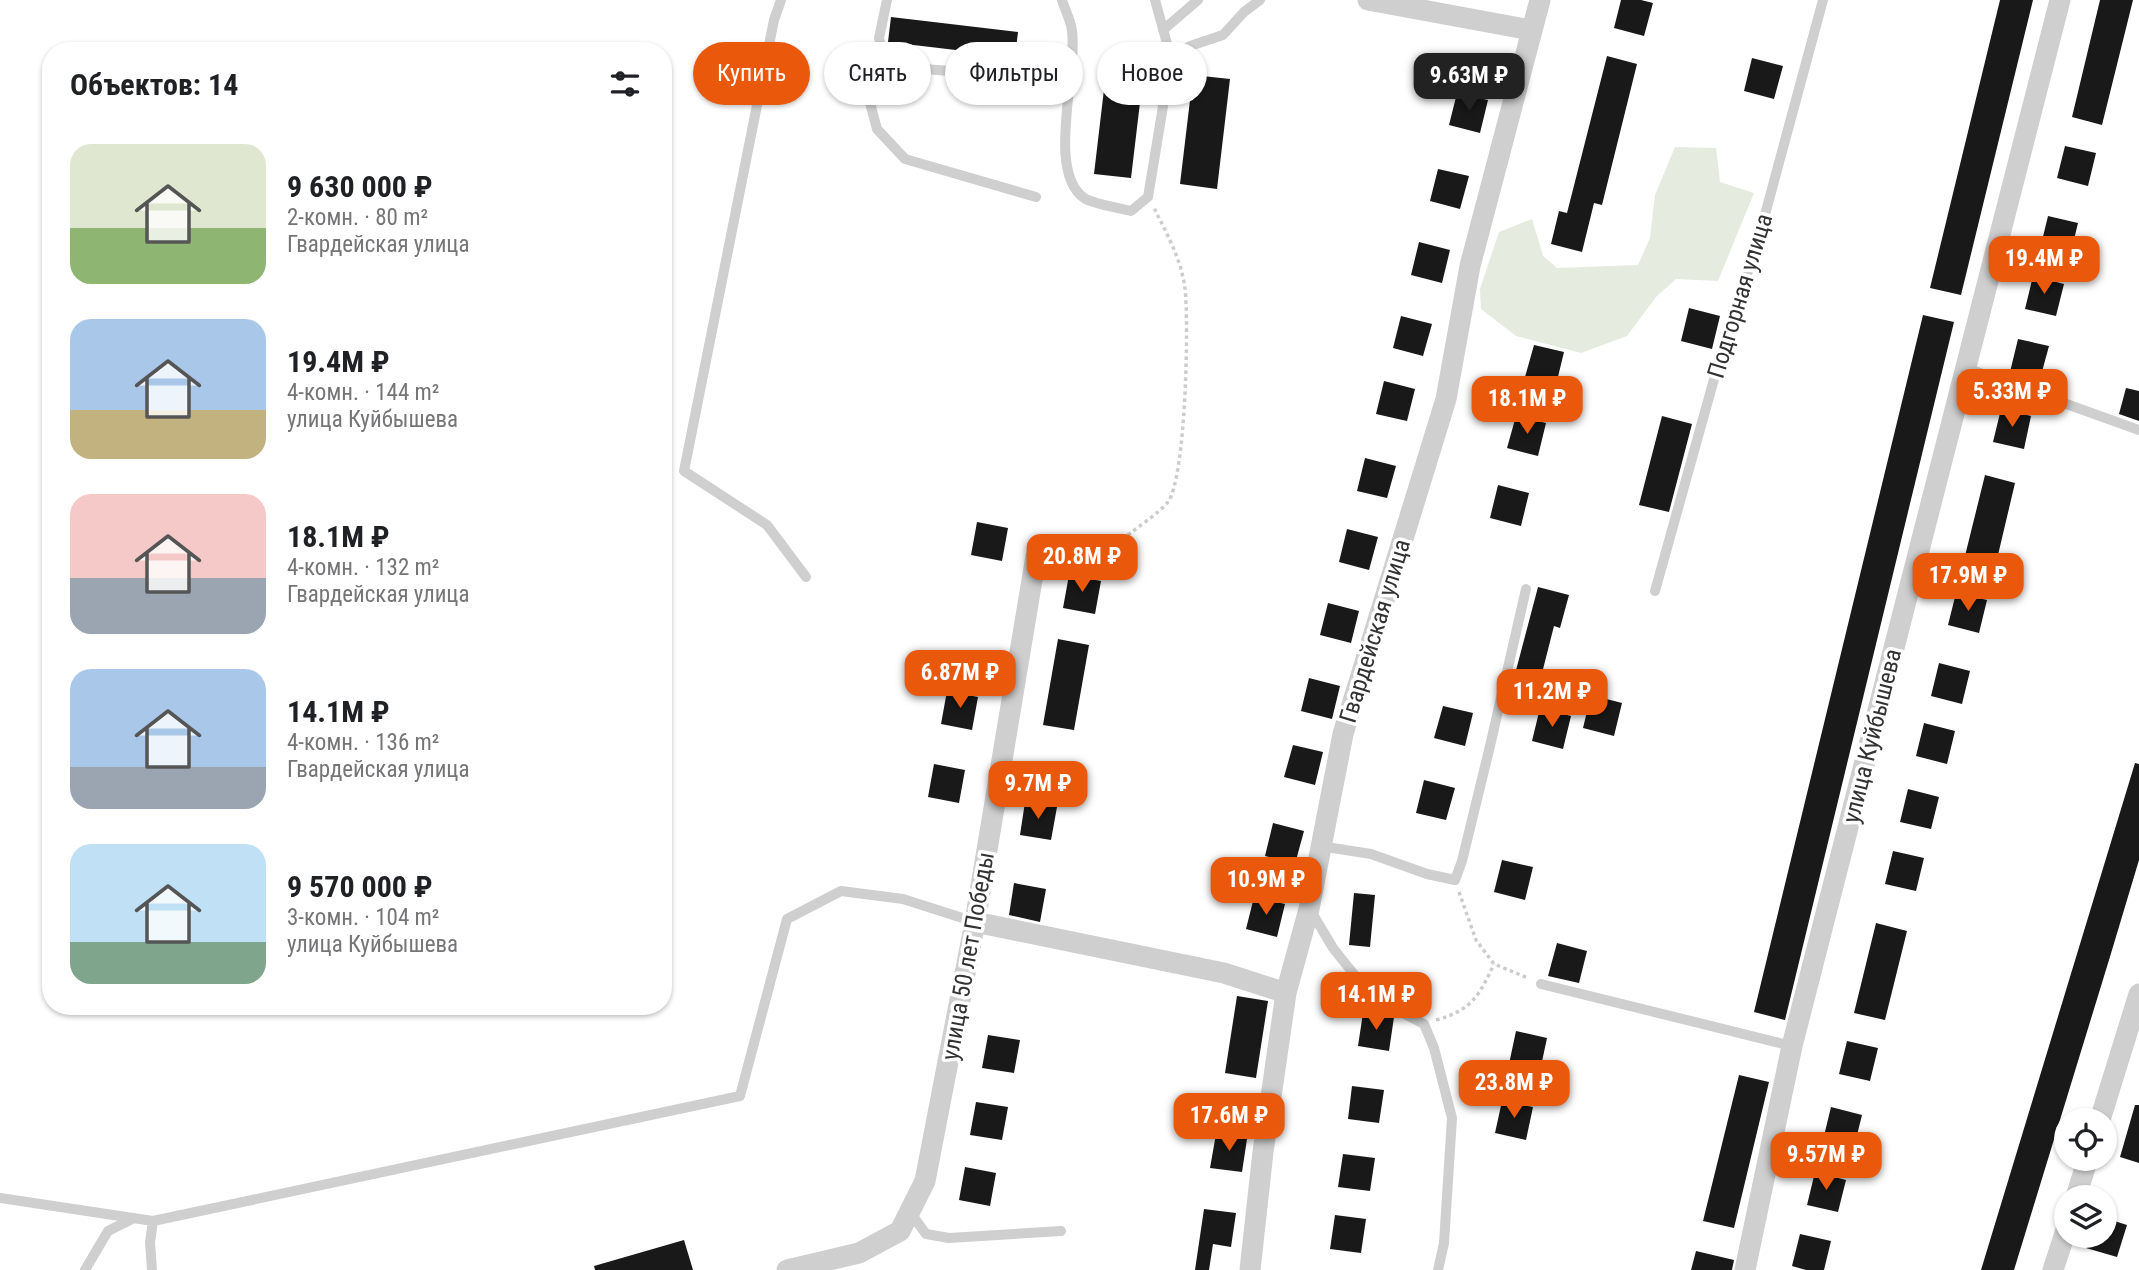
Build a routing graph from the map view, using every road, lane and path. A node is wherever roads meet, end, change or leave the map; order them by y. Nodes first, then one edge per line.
1 (781, 0) edge
2 (887, 0) edge
3 (1062, 0) edge
4 (1154, 0) edge
5 (1198, 0) edge
6 (1260, 0) edge
7 (1368, 0) edge
8 (1540, 0) edge
9 (1823, 0) edge
10 (2060, 0) edge
11 (1163, 30) junction
12 (1531, 30) junction
13 (880, 42) edge
14 (1072, 42) edge
15 (1166, 42) edge
16 (1202, 42) edge
17 (871, 105) edge
18 (1067, 105) edge
19 (1163, 105) edge
20 (1036, 197) dead end
21 (1148, 197) junction
22 (1966, 368) junction
23 (2139, 430) edge
24 (1036, 556) joint
25 (806, 577) dead end
26 (1526, 589) dead end
27 (1655, 591) dead end
28 (1320, 846) junction
29 (1455, 880) junction
30 (1309, 909) junction
31 (975, 922) junction
32 (1494, 964) junction
33 (1541, 984) joint
34 (1286, 993) junction
35 (2139, 994) edge
36 (1424, 1024) junction
37 (1792, 1046) junction
38 (2104, 1108) edge
39 (0, 1198) edge
40 (910, 1212) junction
41 (134, 1218) junction
42 (153, 1221) junction
43 (1061, 1231) dead end
44 (2060, 1248) edge
45 (85, 1270) edge
46 (152, 1270) edge
47 (787, 1270) edge
48 (1250, 1270) edge
49 (1438, 1270) edge
50 (1745, 1270) edge
51 (2053, 1270) edge

1 - 25 lane
2 - 13 lane
3 - 14 lane
4 - 11 lane
5 - 11 lane
6 - 16 lane
7 - 12 street
8 - 12 street, Гвардейская улица
9 - 27 lane, Подгорная улица
10 - 22 street, улица Куйбышева
11 - 15 lane
12 - 28 street, Гвардейская улица
17 - 20 lane
18 - 21 lane
19 - 21 lane
21 - 24 path
22 - 23 lane
22 - 37 street, улица Куйбышева
24 - 31 street, улица 50 лет Победы
26 - 29 lane
28 - 29 lane
28 - 30 street, Гвардейская улица
29 - 32 path
30 - 34 street, Гвардейская улица
30 - 36 lane
31 - 34 street
31 - 40 street, улица 50 лет Победы
31 - 42 lane
32 - 33 path
32 - 36 path
33 - 37 lane
34 - 48 street, Гвардейская улица
35 - 38 street
36 - 49 lane
37 - 50 street, улица Куйбышева
39 - 41 lane
40 - 43 lane
40 - 47 street, улица 50 лет Победы
41 - 42 lane
41 - 45 lane
42 - 46 lane
44 - 51 street

